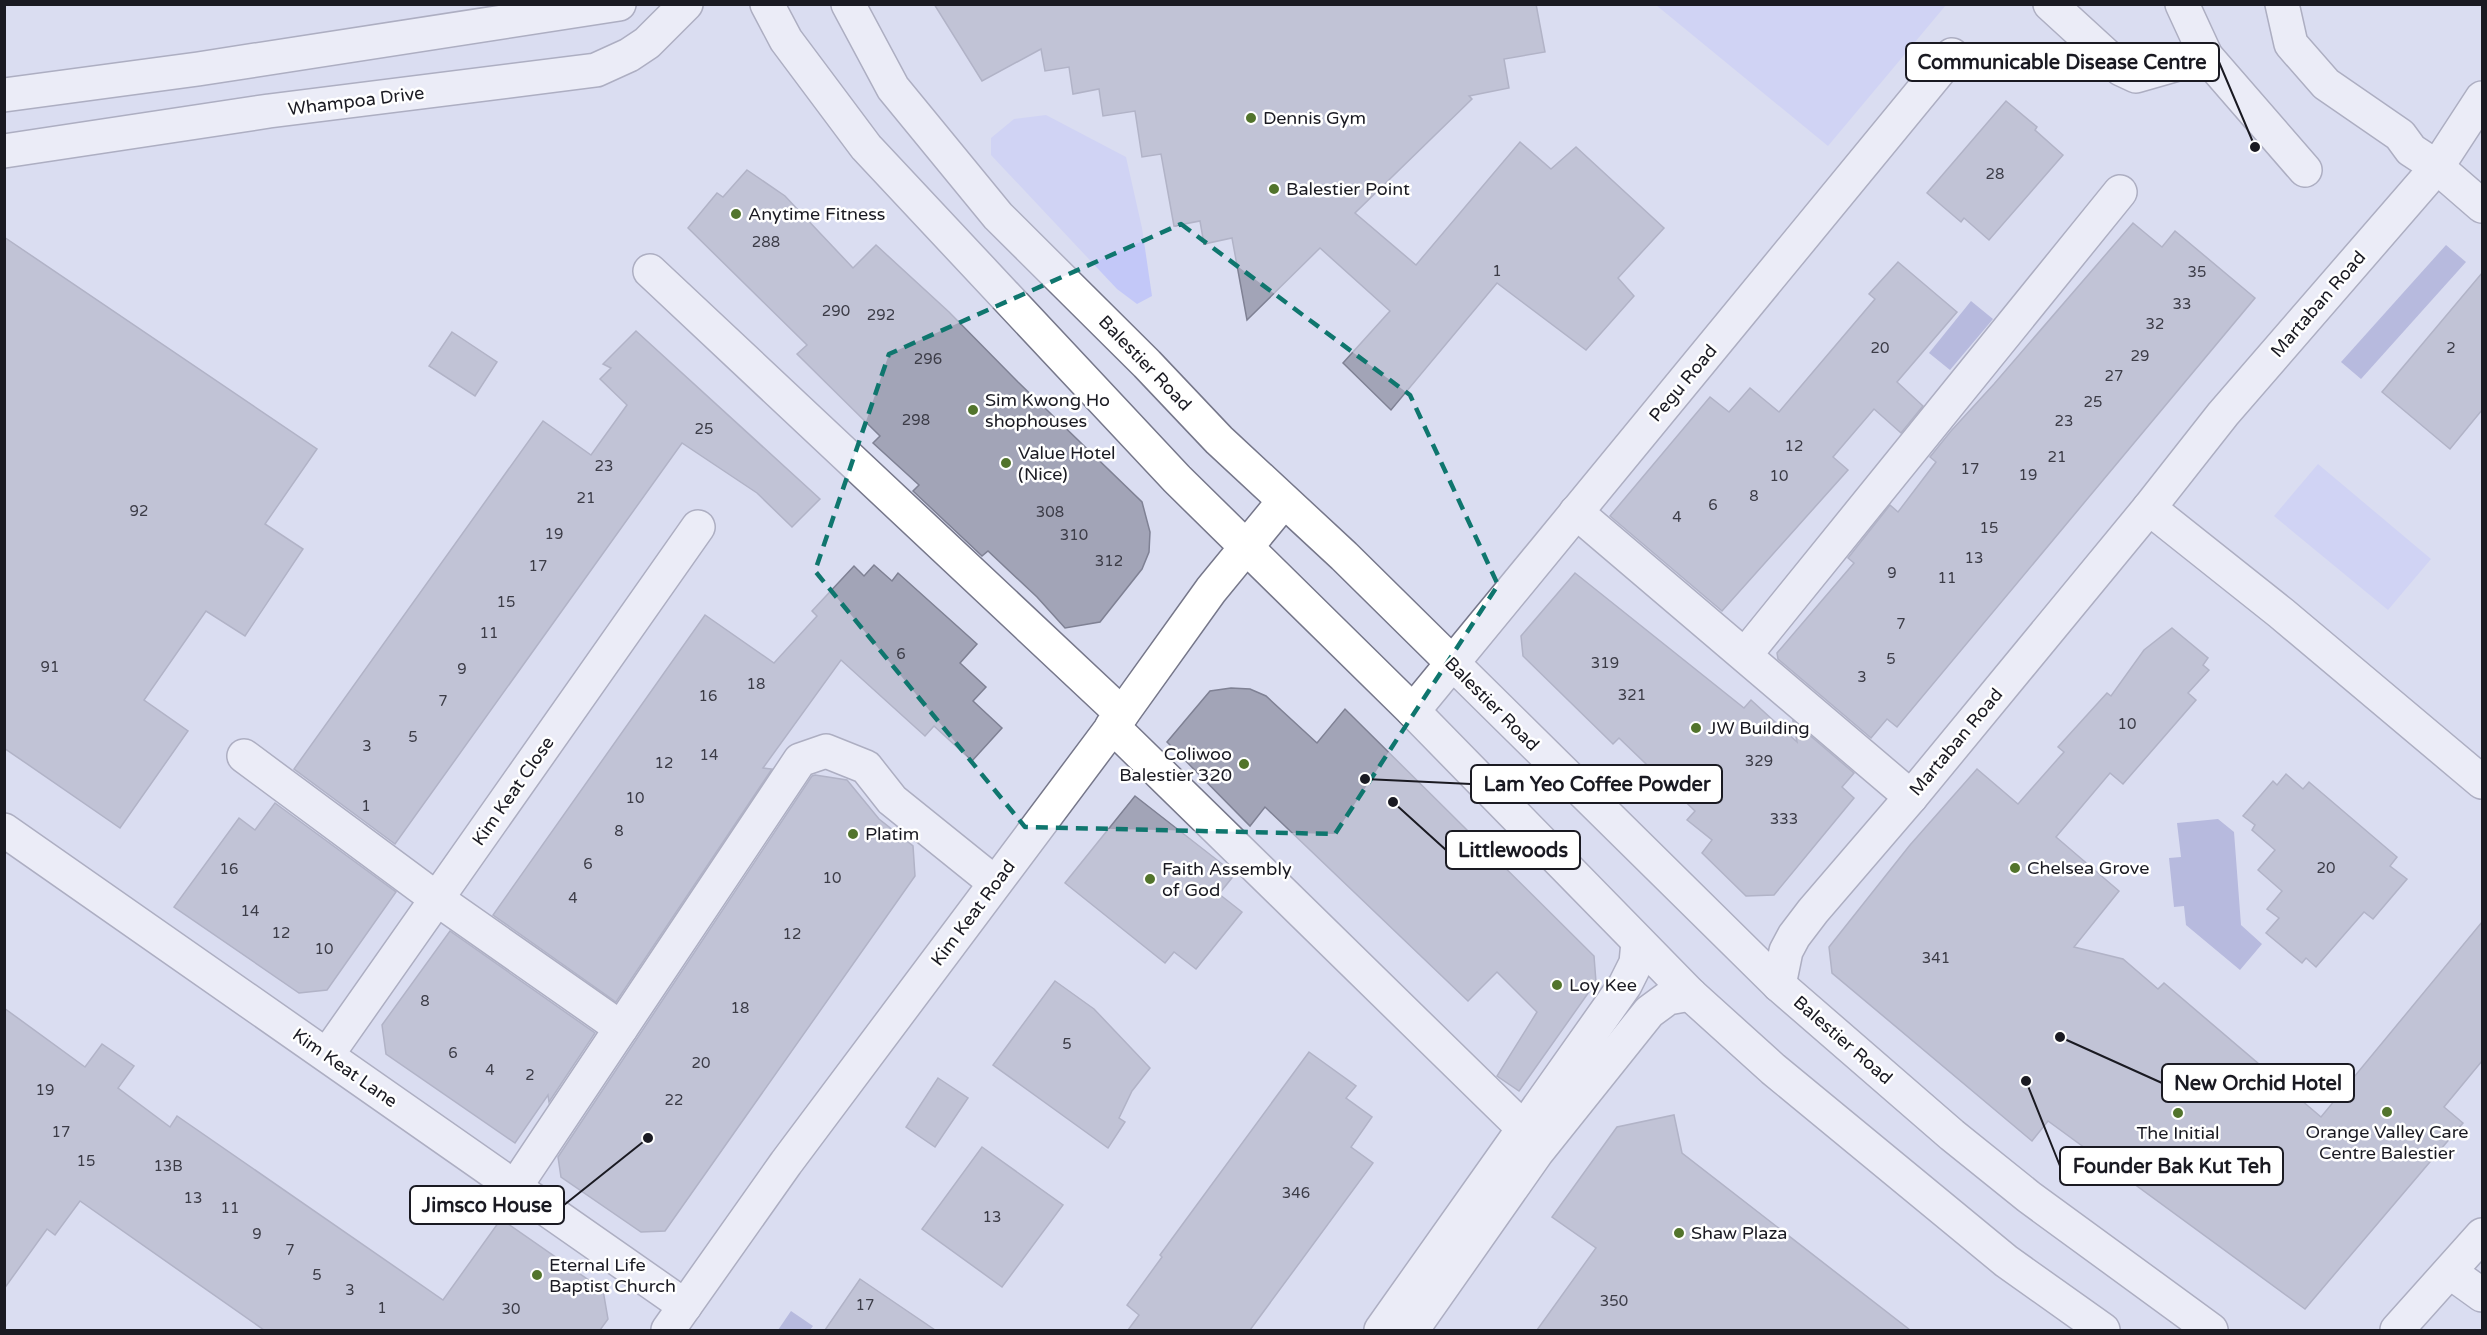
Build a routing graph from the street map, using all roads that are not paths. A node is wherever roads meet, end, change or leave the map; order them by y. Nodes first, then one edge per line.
1 (619, 4) edge
2 (686, 4) edge
3 (767, 4) edge
4 (848, 4) edge
5 (2050, 4) edge
6 (2182, 4) edge
7 (2282, 4) edge
8 (1952, 55) dead end
9 (2206, 56) junction
10 (4, 95) edge
11 (2482, 98) edge
12 (4, 151) edge
13 (2437, 166) junction
14 (2305, 170) dead end
15 (2120, 192) dead end
16 (2482, 206) edge
17 (650, 271) dead end
18 (1284, 501) junction
19 (2150, 508) junction
20 (1576, 512) junction
21 (698, 527) dead end
22 (1247, 547) junction
23 (1745, 655) junction
24 (1451, 664) junction
25 (1413, 711) junction
26 (1117, 720) junction
27 (244, 756) dead end
28 (2482, 782) edge
29 (1911, 797) junction
30 (4, 830) edge
31 (995, 883) junction
32 (437, 899) junction
33 (1638, 942) junction
34 (1779, 985) junction
35 (1690, 994) junction
36 (621, 1028) junction
37 (327, 1055) junction
38 (1523, 1128) junction
39 (515, 1187) junction
40 (2482, 1235) edge
41 (2450, 1272) junction
42 (2482, 1295) edge
43 (676, 1318) edge
44 (1381, 1330) edge
45 (1412, 1330) edge
46 (2103, 1330) edge
47 (2211, 1330) edge
48 (2397, 1330) edge

1 - 10 street
2 - 12 street, Whampoa Drive
3 - 22 street
4 - 18 street, Balestier Road
5 - 9 street
6 - 9 street
7 - 13 street
8 - 20 street, Pegu Road
9 - 14 street
11 - 13 street, Martaban Road
13 - 16 street
13 - 19 street, Martaban Road
15 - 23 street
17 - 26 street
18 - 22 street, Kim Keat Road
18 - 24 street, Balestier Road
19 - 28 street
19 - 29 street, Martaban Road
20 - 23 street
20 - 24 street, Pegu Road
21 - 32 street, Kim Keat Close
22 - 25 street
22 - 26 street, Kim Keat Road
23 - 29 street
24 - 25 street, Pegu Road
24 - 34 street, Balestier Road
25 - 33 street
26 - 31 street, Kim Keat Road
26 - 38 street
27 - 32 street
29 - 34 street, Martaban Road
30 - 37 street, Kim Keat Lane
31 - 36 street
31 - 43 street, Kim Keat Road
32 - 36 street
32 - 37 street, Kim Keat Close
33 - 35 street
33 - 38 street
34 - 47 street, Balestier Road
35 - 45 street
35 - 46 street
36 - 39 street
37 - 39 street, Kim Keat Lane
38 - 44 street
39 - 43 street, Kim Keat Lane
40 - 41 street
41 - 42 street
41 - 48 street

